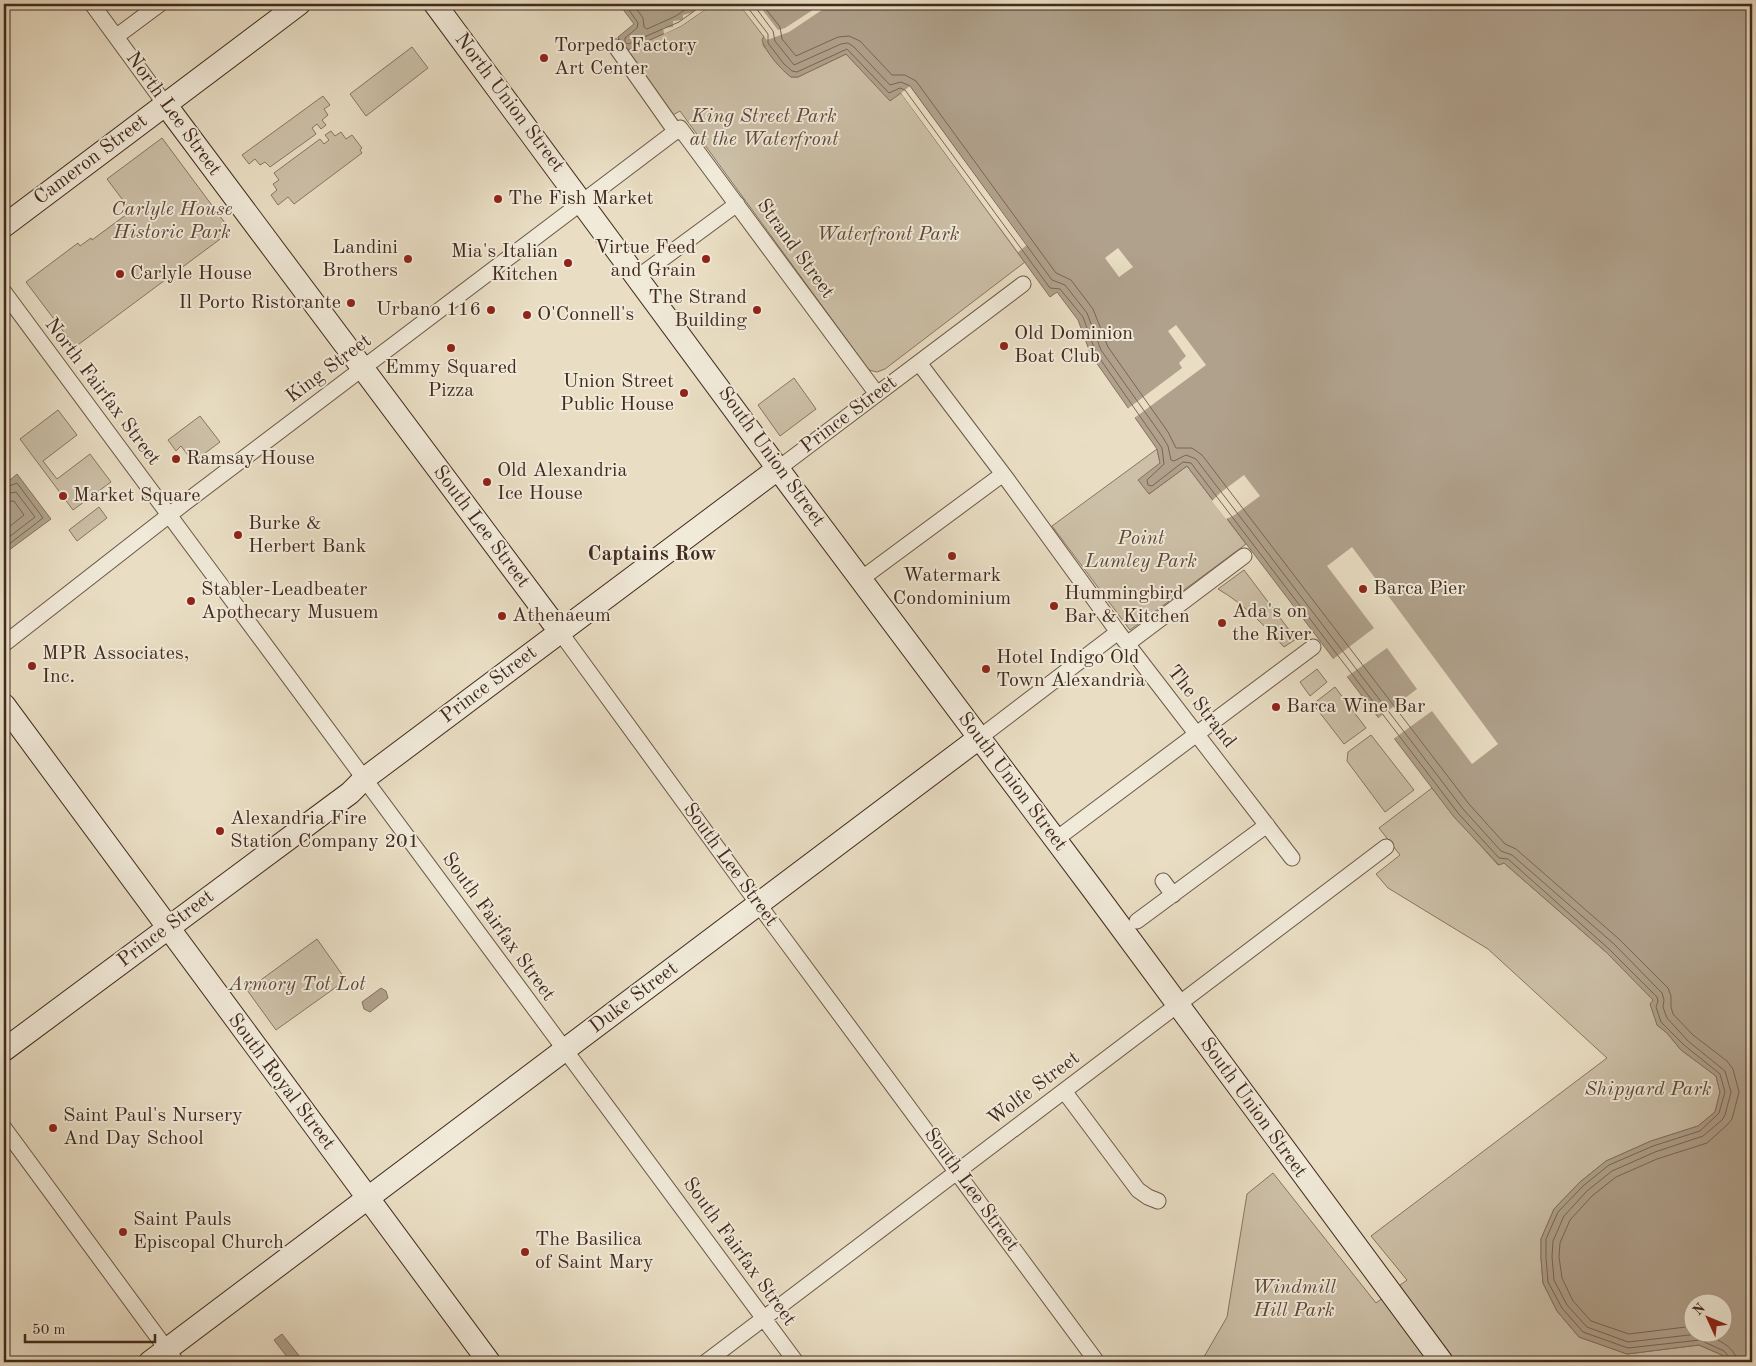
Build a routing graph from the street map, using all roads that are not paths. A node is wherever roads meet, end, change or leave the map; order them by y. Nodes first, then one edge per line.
1 (92, 4) edge
2 (160, 4) edge
3 (299, 4) edge
4 (435, 4) edge
5 (117, 36) junction
6 (616, 47) dead end
7 (165, 104) junction
8 (678, 130) junction
9 (583, 202) junction
10 (740, 209) junction
11 (4, 226) edge
12 (638, 277) junction
13 (1023, 284) dead end
14 (4, 292) edge
15 (919, 363) junction
16 (362, 368) junction
17 (877, 394) junction
18 (779, 468) junction
19 (1003, 474) junction
20 (169, 515) junction
21 (1244, 556) dead end
22 (861, 579) junction
23 (560, 632) junction
24 (1122, 638) junction
25 (4, 644) edge
26 (1313, 647) dead end
27 (4, 705) edge
28 (1196, 734) junction
29 (979, 738) junction
30 (364, 779) junction
31 (1267, 825) junction
32 (1055, 840) junction
33 (1386, 847) dead end
34 (1292, 858) dead end
35 (1163, 881) dead end
36 (1173, 895) junction
37 (759, 905) junction
38 (1137, 922) dead end
39 (167, 928) junction
40 (1177, 1005) junction
41 (4, 1050) edge
42 (565, 1050) junction
43 (1064, 1091) junction
44 (4, 1128) edge
45 (957, 1172) junction
46 (368, 1198) junction
47 (1158, 1201) dead end
48 (764, 1319) junction
49 (164, 1358) edge
50 (489, 1362) edge
51 (706, 1362) edge
52 (796, 1362) edge
53 (1097, 1362) edge
54 (1442, 1362) edge

1 - 5 street, North Lee Street
2 - 5 street
3 - 7 street, Cameron Street
4 - 9 street, North Union Street
5 - 7 street, North Lee Street
6 - 8 street, Strand Street
7 - 11 street, Cameron Street
7 - 16 street, North Lee Street
8 - 9 street, King Street
8 - 10 street, Strand Street
9 - 12 street, South Union Street
9 - 16 street, King Street
10 - 12 street
10 - 17 street, Strand Street
12 - 18 street, South Union Street
13 - 15 street, Prince Street
14 - 20 street, North Fairfax Street
15 - 17 street, Prince Street
15 - 19 street, The Strand
16 - 20 street, King Street
16 - 23 street, South Lee Street
17 - 18 street, Prince Street
18 - 22 street, South Union Street
18 - 23 street, Prince Street
19 - 22 street
19 - 24 street, The Strand
20 - 25 street, King Street
20 - 30 street, South Fairfax Street
21 - 24 street, Duke Street
22 - 29 street, South Union Street
23 - 30 street, Prince Street
23 - 37 street, South Lee Street
24 - 28 street, The Strand
24 - 29 street, Duke Street
26 - 28 street
27 - 39 street, South Royal Street
28 - 31 street, The Strand
28 - 32 street
29 - 32 street, South Union Street
29 - 37 street, Duke Street
30 - 39 street, Prince Street
30 - 42 street, South Fairfax Street
31 - 34 street, The Strand
31 - 36 street
32 - 40 street, South Union Street
33 - 40 street, Wolfe Street
35 - 36 street
36 - 38 street
37 - 42 street, Duke Street
37 - 45 street, South Lee Street
39 - 41 street, Prince Street
39 - 46 street, South Royal Street
40 - 43 street, Wolfe Street
40 - 54 street, South Union Street
42 - 46 street, Duke Street
42 - 48 street, South Fairfax Street
43 - 45 street, Wolfe Street
43 - 47 street
44 - 49 street
45 - 48 street, Wolfe Street
45 - 53 street, South Lee Street
46 - 49 street, Duke Street
46 - 50 street, South Royal Street
48 - 51 street, Wolfe Street
48 - 52 street, South Fairfax Street

